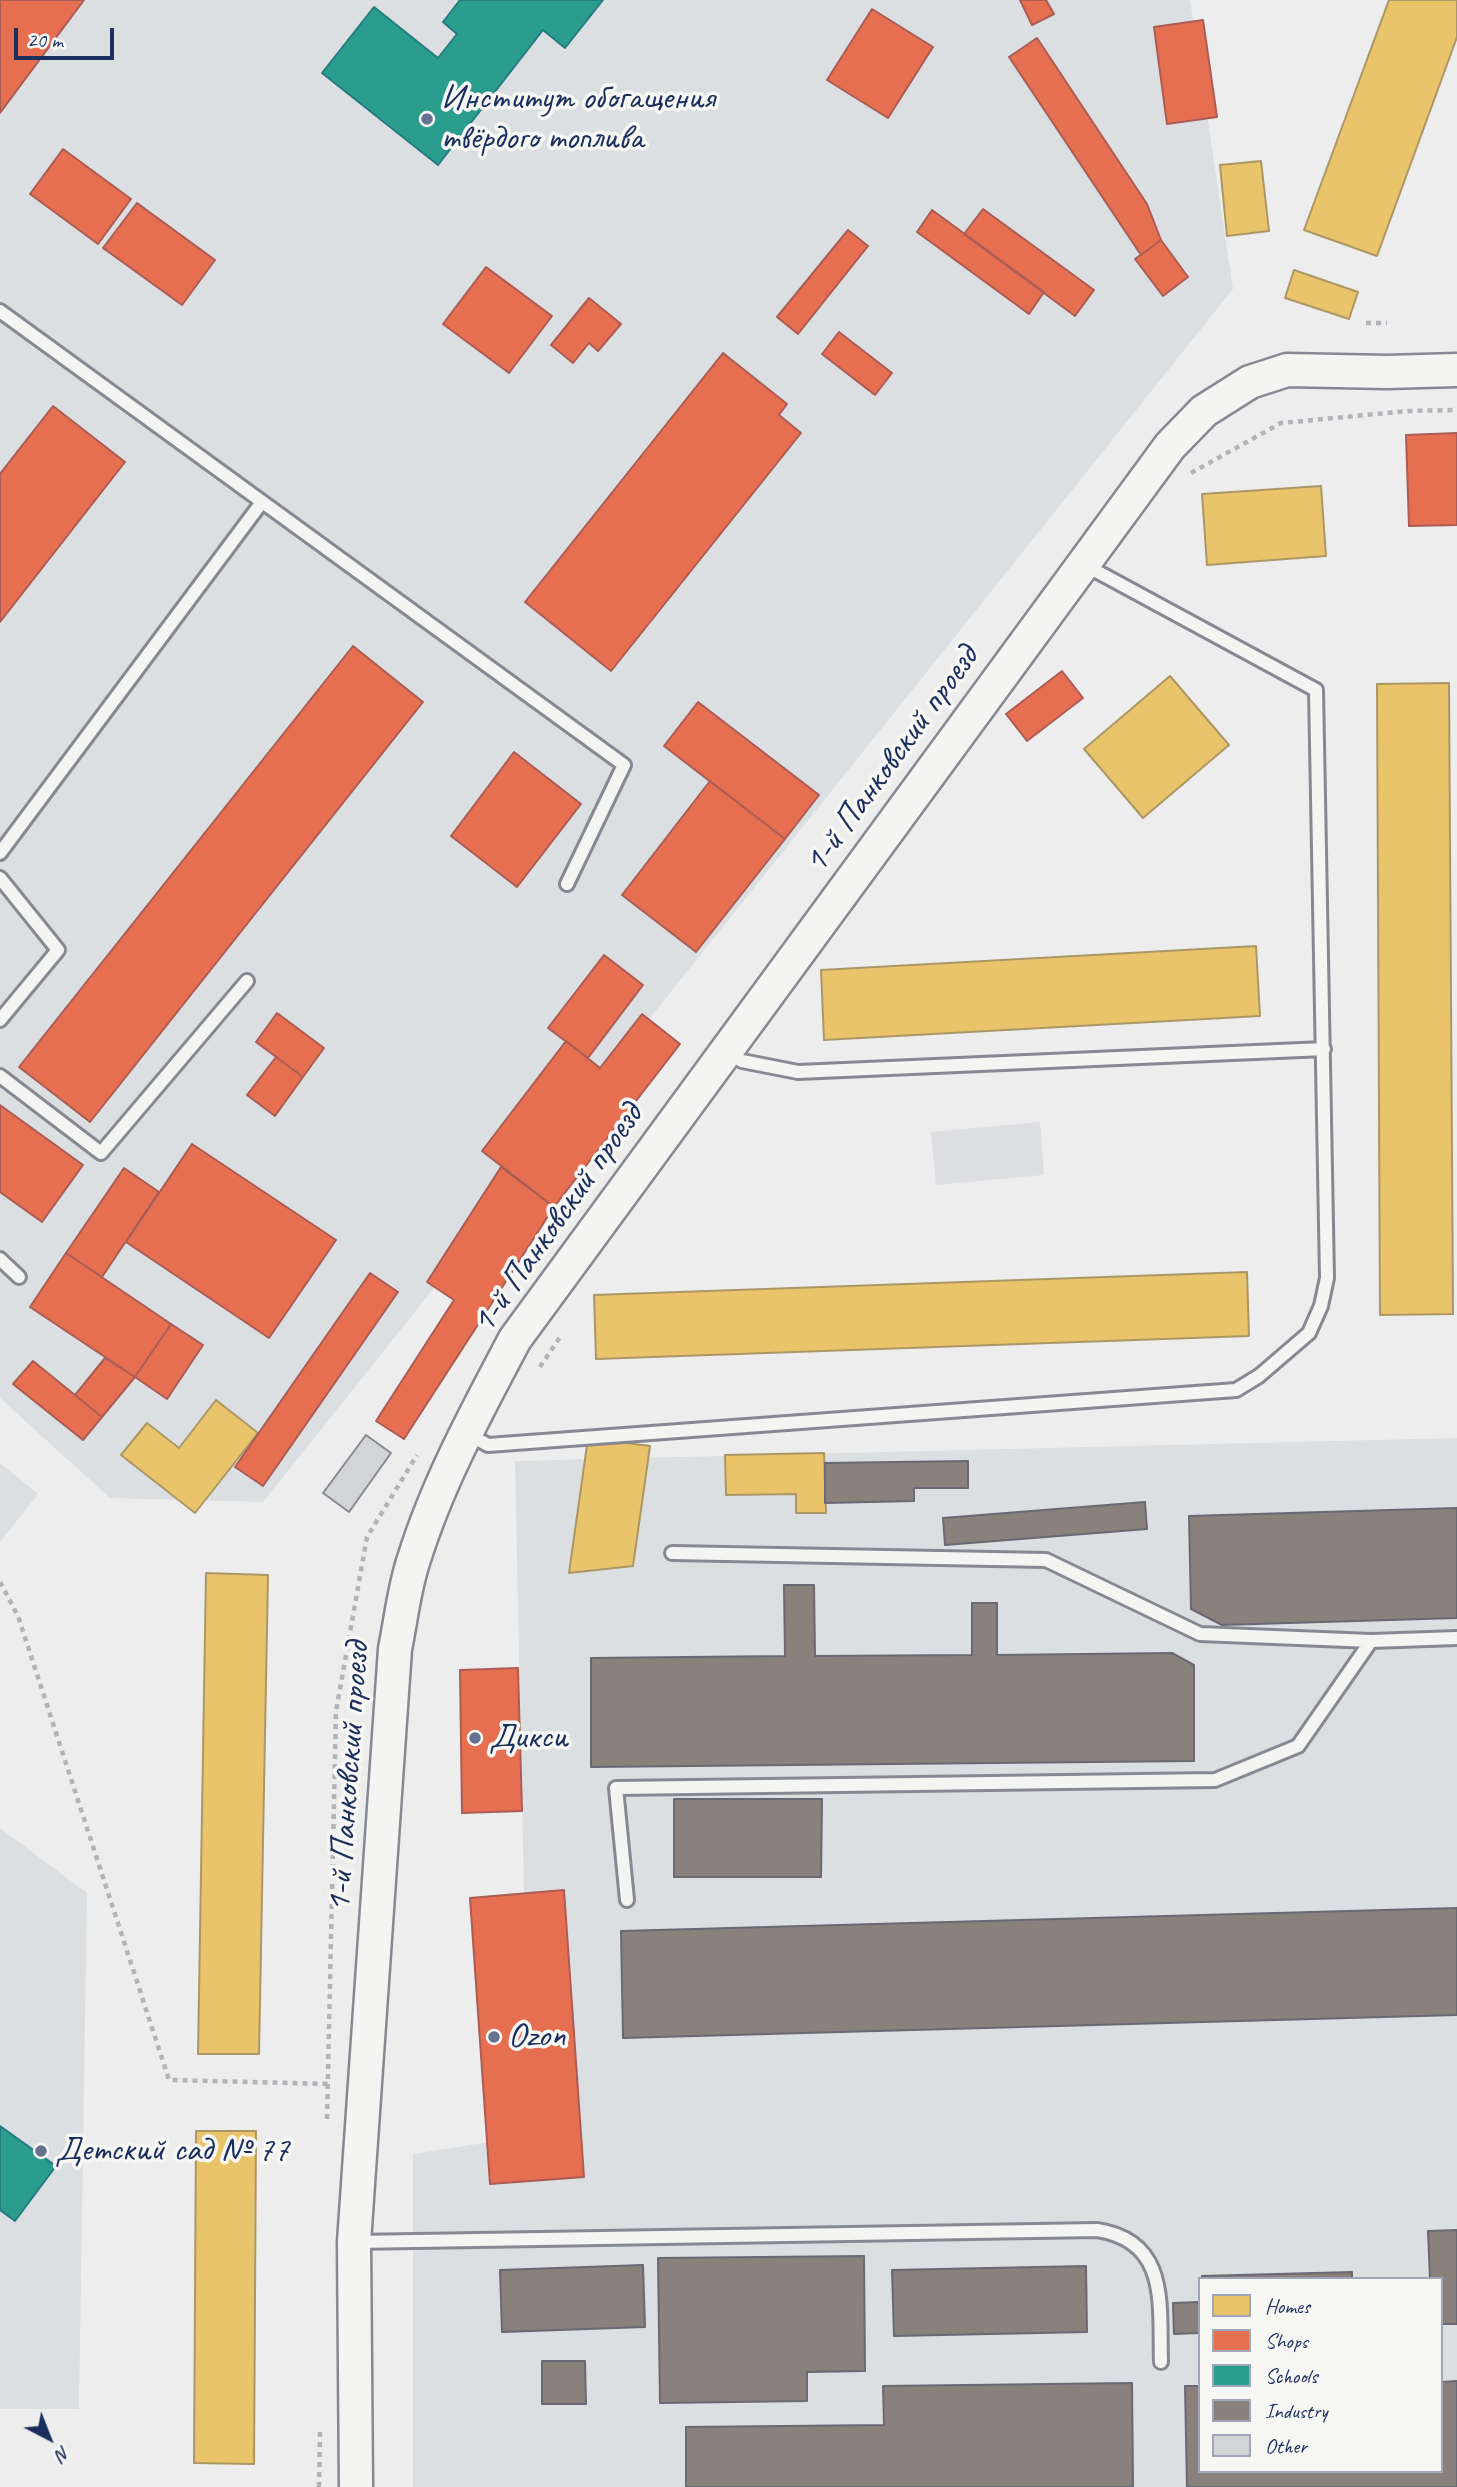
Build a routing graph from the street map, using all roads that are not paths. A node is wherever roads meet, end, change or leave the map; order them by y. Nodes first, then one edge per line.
1 (0, 311) edge
2 (1457, 370) edge
3 (262, 502) junction
4 (1083, 565) junction
5 (0, 853) edge
6 (0, 878) edge
7 (568, 884) dead end
8 (247, 981) dead end
9 (0, 1020) edge
10 (1324, 1049) junction
11 (726, 1051) junction
12 (0, 1076) edge
13 (0, 1259) edge
14 (19, 1277) dead end
15 (466, 1432) junction
16 (672, 1553) dead end
17 (1457, 1638) edge
18 (1371, 1641) junction
19 (627, 1900) dead end
20 (354, 2242) junction
21 (1161, 2362) dead end
22 (356, 2487) edge

1 - 3 lane
2 - 4 street, 1-й Панковский проезд
3 - 5 lane
3 - 7 lane
4 - 10 lane
4 - 11 street, 1-й Панковский проезд
6 - 9 lane
8 - 12 lane
10 - 11 lane
10 - 15 lane
11 - 15 street, 1-й Панковский проезд
13 - 14 lane
15 - 20 street, 1-й Панковский проезд
16 - 18 lane
17 - 18 lane
18 - 19 lane
20 - 21 lane
20 - 22 street, 1-й Панковский проезд

